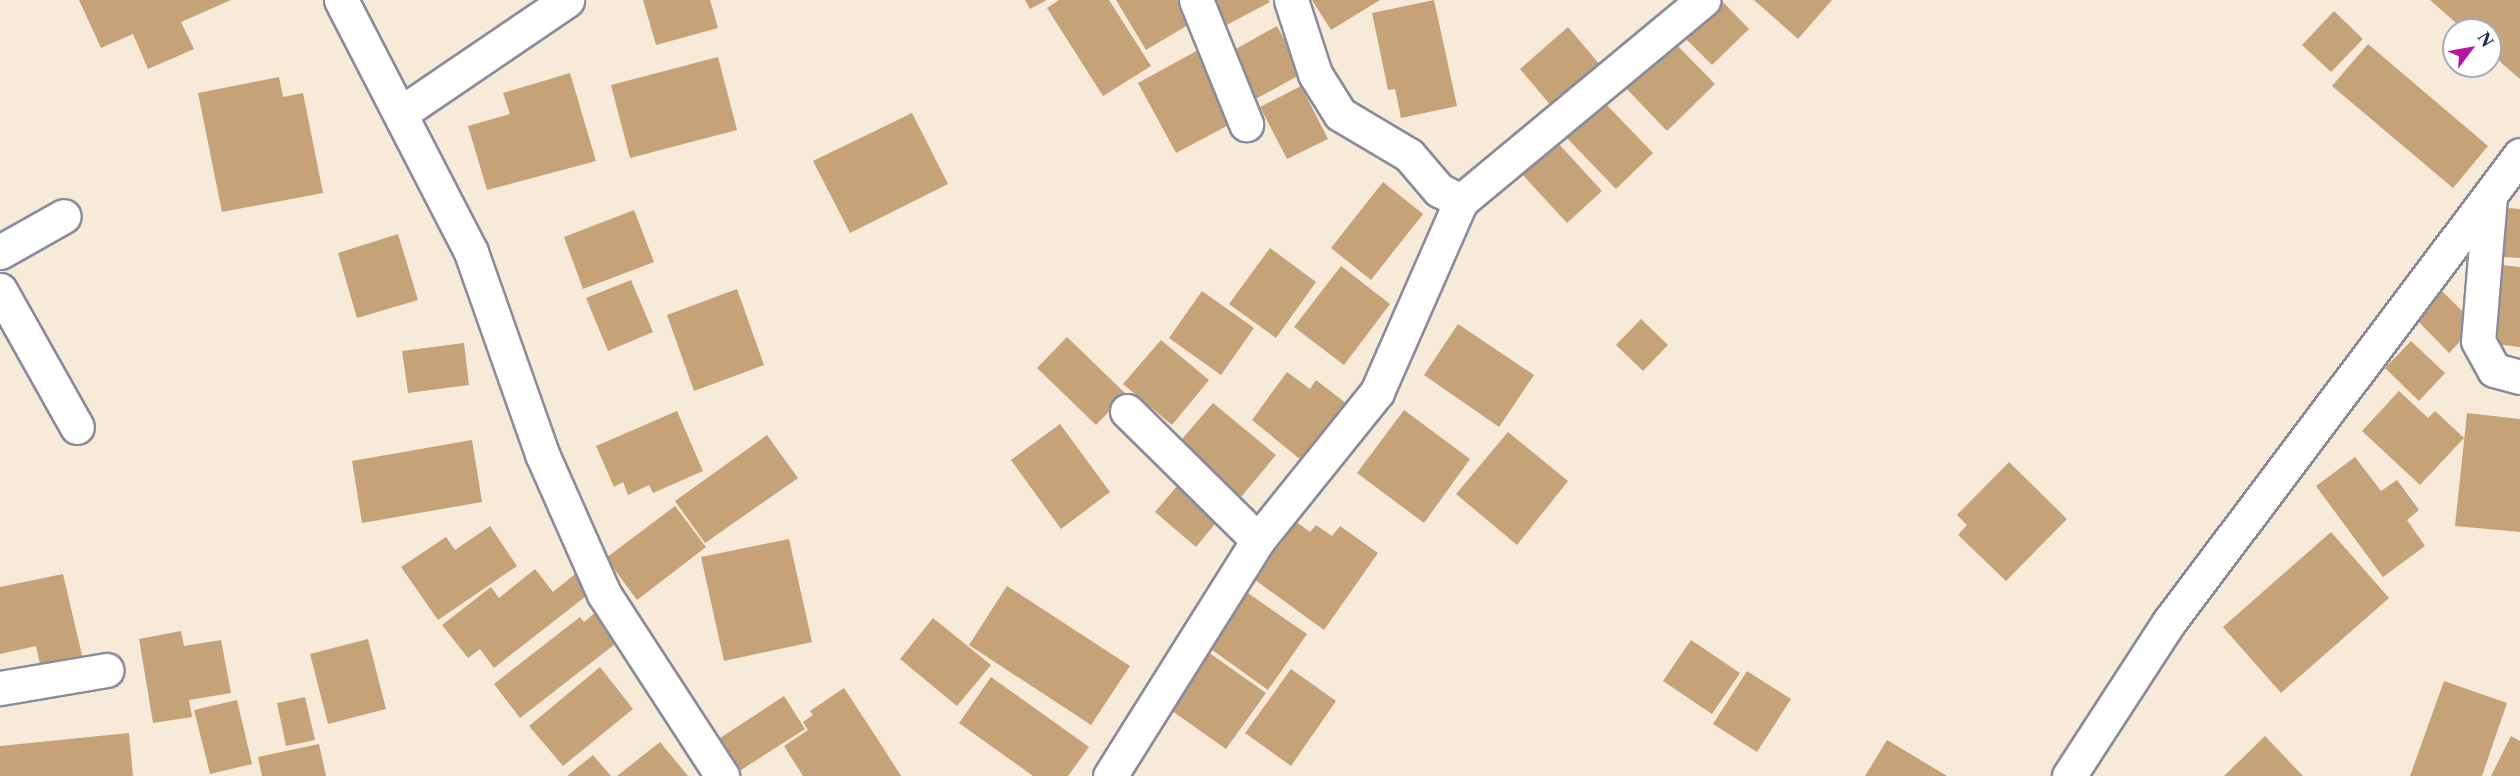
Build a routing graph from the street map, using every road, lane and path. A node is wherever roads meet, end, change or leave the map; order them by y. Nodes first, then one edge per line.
1 (342, 0) edge
2 (567, 0) edge
3 (1196, 0) edge
4 (1291, 0) edge
5 (1703, 0) edge
6 (401, 114) junction
7 (1246, 124) dead end
8 (2520, 155) edge
9 (2490, 196) junction
10 (1461, 201) junction
11 (64, 216) dead end
12 (0, 252) edge
13 (0, 290) edge
14 (2520, 377) edge
15 (1127, 411) dead end
16 (77, 427) dead end
17 (1258, 540) junction
18 (106, 670) dead end
19 (0, 688) edge
20 (722, 776) edge
21 (1110, 776) edge
22 (2069, 776) edge

1 - 6 street
2 - 6 street
3 - 7 street
4 - 10 street
5 - 10 street
6 - 20 street
8 - 9 street
9 - 14 street
9 - 22 street
10 - 17 street
11 - 12 street
13 - 16 street
15 - 17 street
17 - 21 street
18 - 19 street

